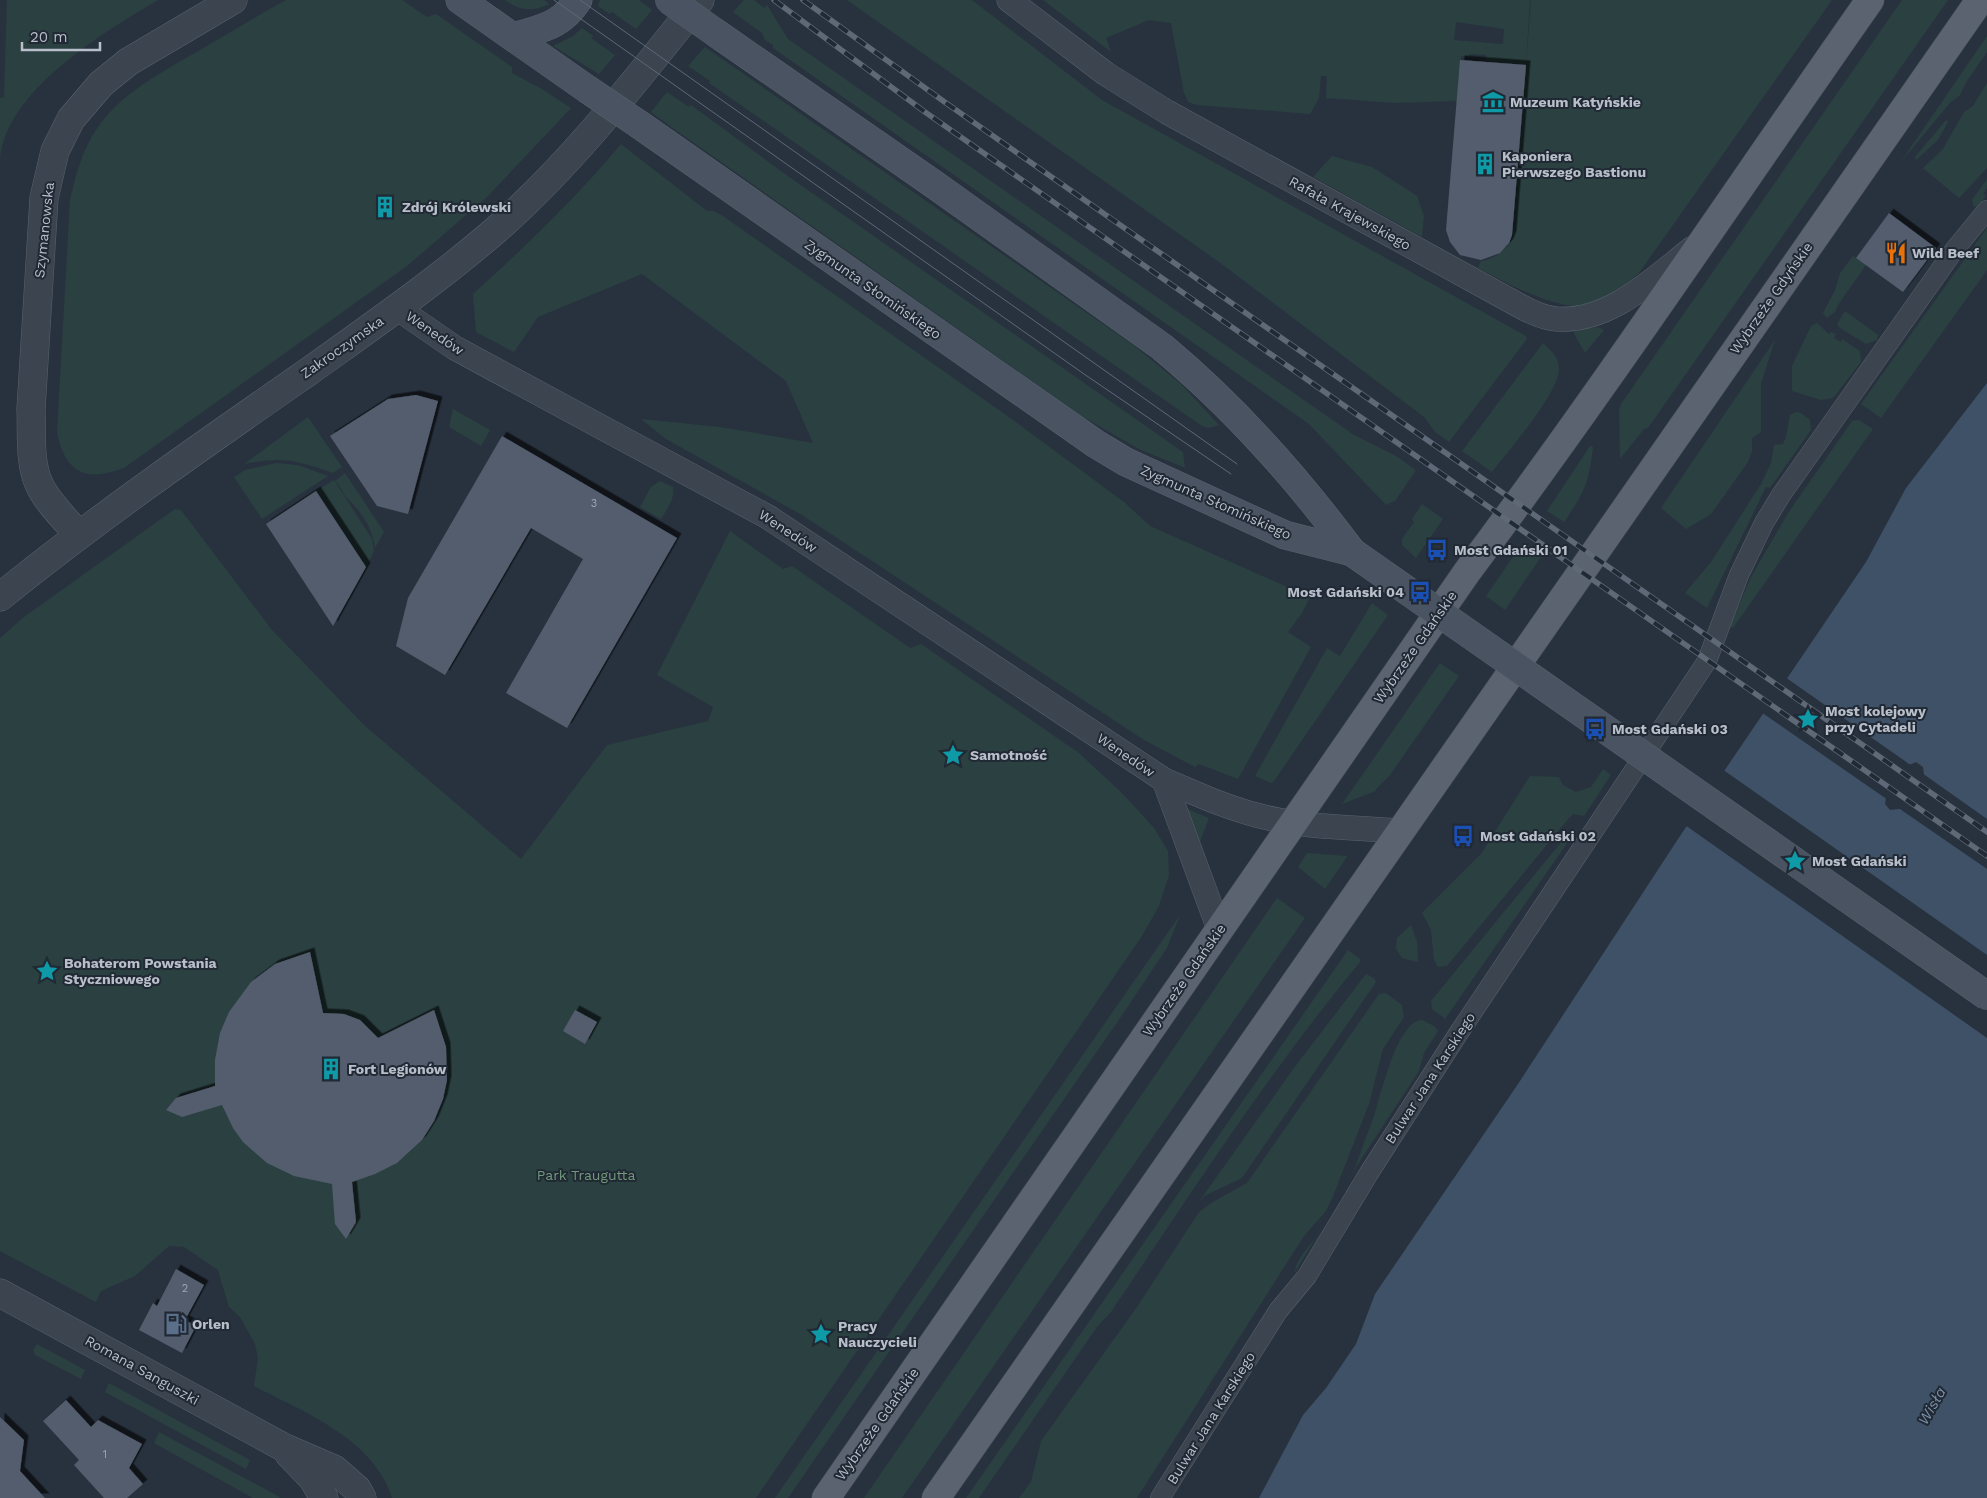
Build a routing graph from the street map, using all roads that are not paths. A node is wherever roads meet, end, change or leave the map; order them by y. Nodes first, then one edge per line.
1 (233, 0) edge
2 (460, 0) edge
3 (578, 0) edge
4 (669, 0) edge
5 (700, 0) edge
6 (1009, 0) edge
7 (1870, 0) edge
8 (1980, 0) edge
9 (514, 37) junction
10 (1987, 210) edge
11 (1703, 240) junction
12 (398, 308) junction
13 (78, 534) junction
14 (1352, 552) junction
15 (0, 597) edge
16 (1164, 780) junction
17 (1293, 822) junction
18 (1400, 831) junction
19 (1218, 929) junction
20 (1987, 996) edge
21 (0, 1293) edge
22 (283, 1447) junction
23 (324, 1498) edge
24 (362, 1498) edge
25 (826, 1498) edge
26 (936, 1498) edge
27 (1160, 1498) edge

1 - 13 street, Szymanowska
2 - 9 main road, Zygmunta Słomińskiego
3 - 9 main road
4 - 14 main road, bridge
5 - 12 street, Zakroczymska
6 - 11 street, Rafała Krajewskiego
7 - 11 main road
8 - 18 main road, Wybrzeże Gdyńskie
9 - 14 main road, Zygmunta Słomińskiego, bridge
10 - 27 street, Bulwar Jana Karskiego
11 - 17 main road, Wybrzeże Gdańskie
12 - 13 street, Zakroczymska
12 - 16 street, Wenedów
13 - 15 street, Zakroczymska
14 - 20 main road, bridge
16 - 17 street, Wenedów
16 - 19 street, Wenedów
17 - 18 street, Wenedów
17 - 19 main road, Wybrzeże Gdańskie
18 - 26 main road
19 - 25 main road, Wybrzeże Gdańskie
21 - 22 street, Romana Sanguszki
22 - 23 street, Romana Sanguszki
22 - 24 street, Romana Sanguszki

